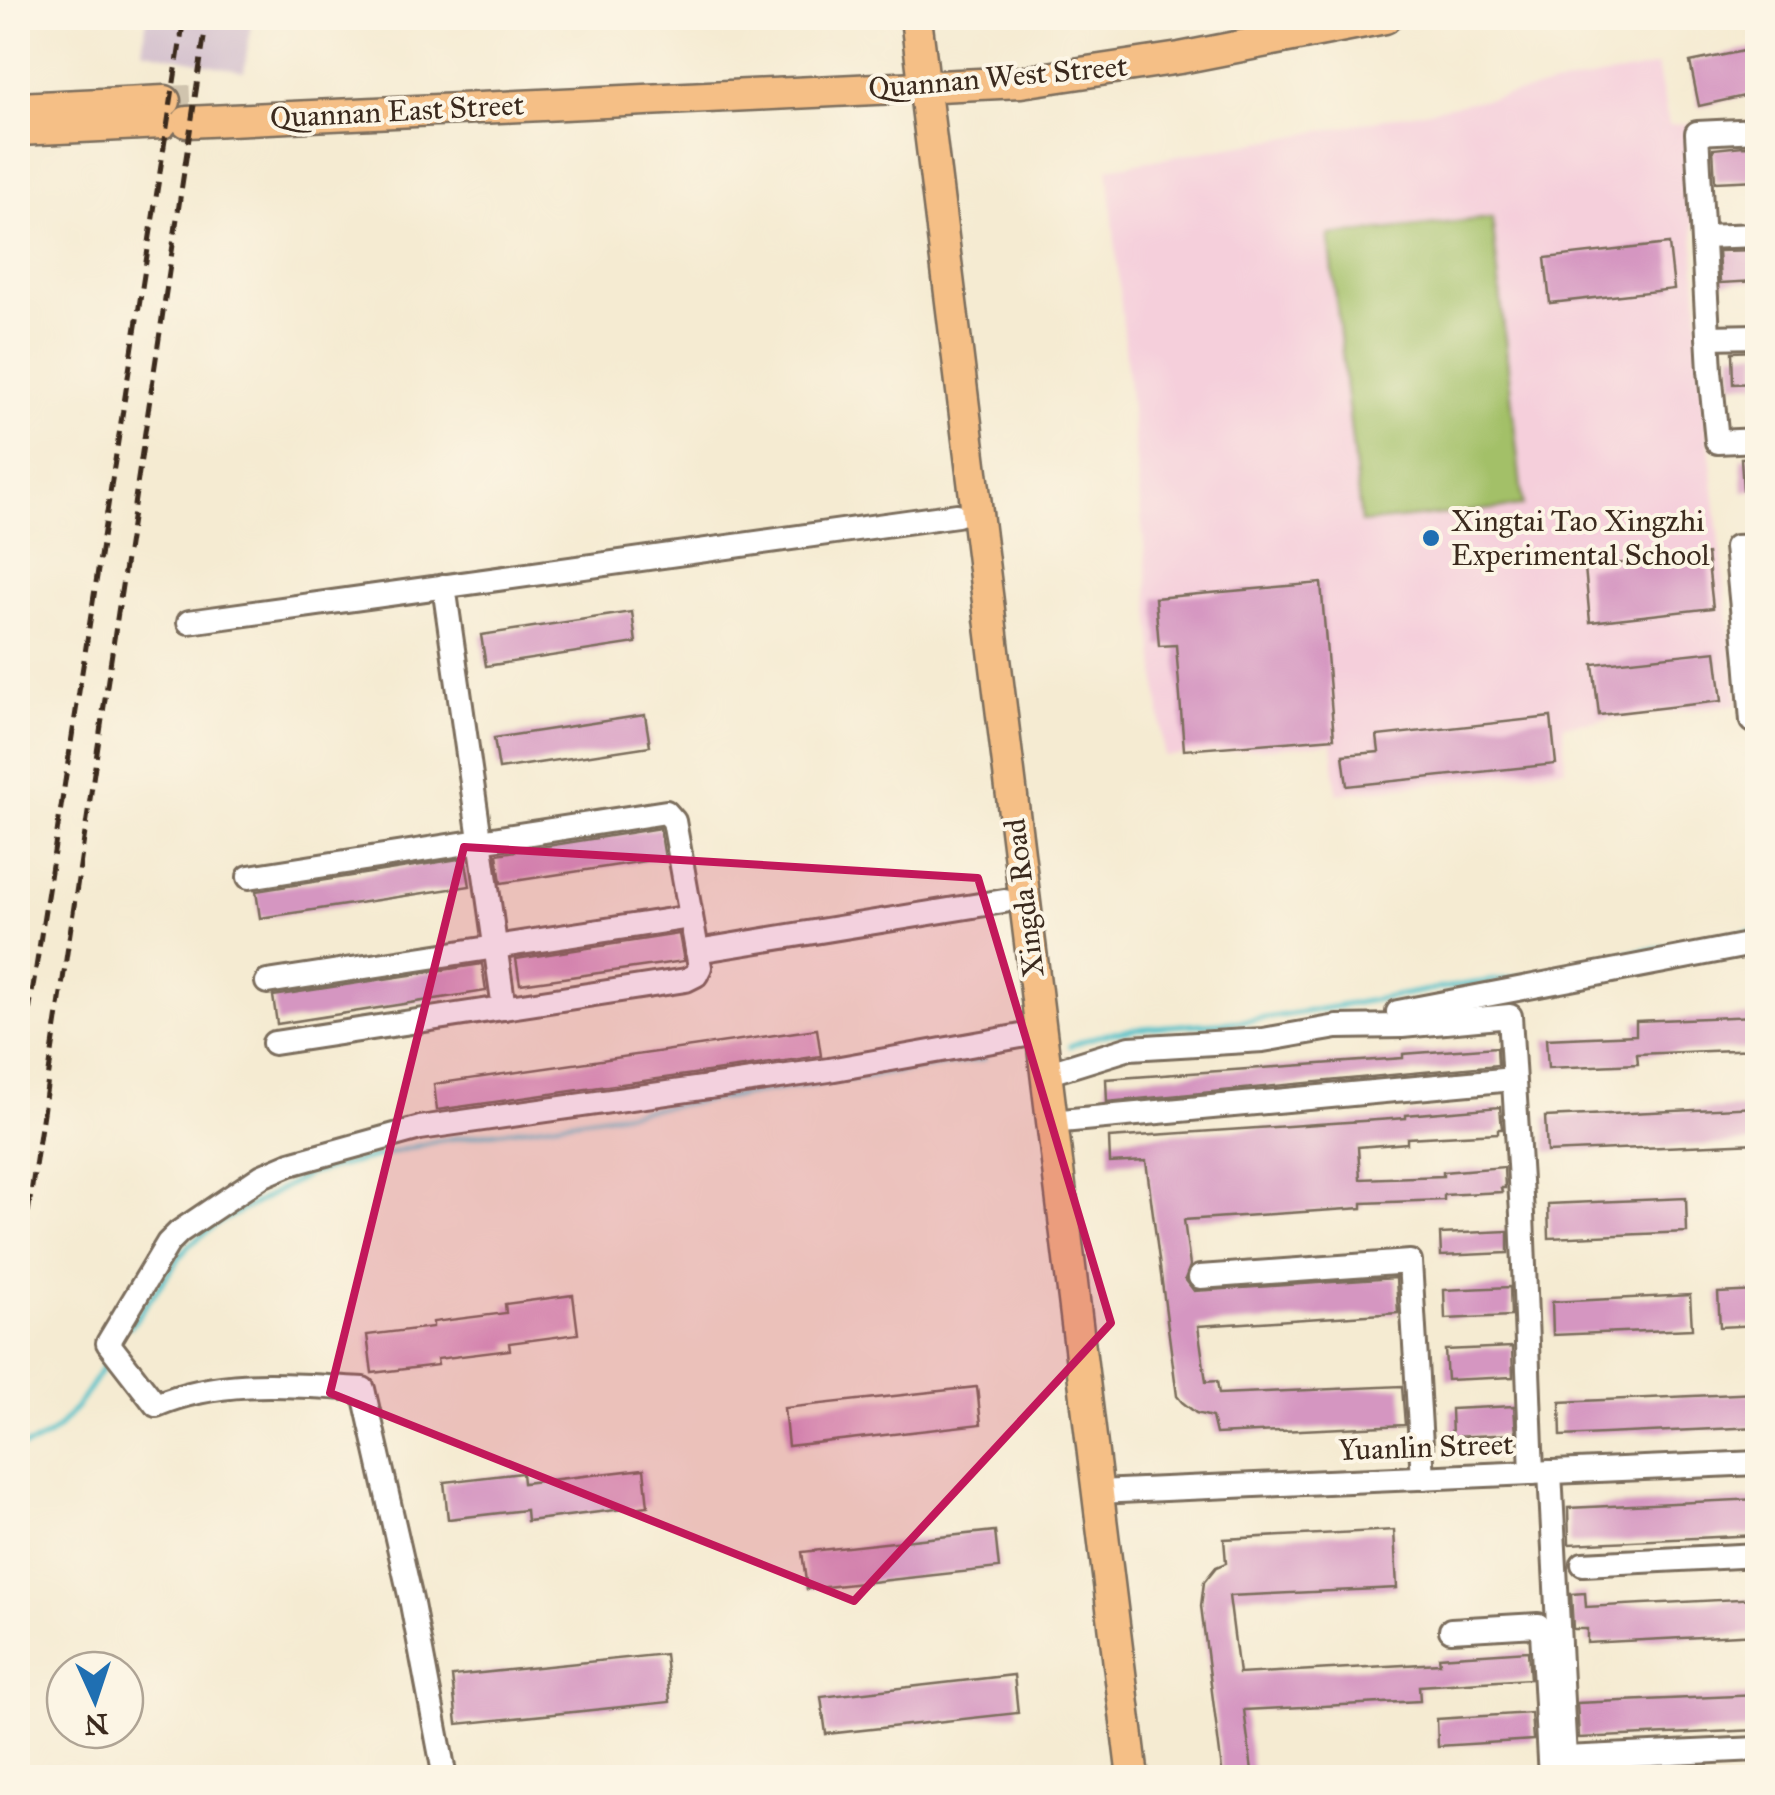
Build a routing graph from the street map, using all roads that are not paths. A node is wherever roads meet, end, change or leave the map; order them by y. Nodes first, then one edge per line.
1 (898, 18) edge
2 (916, 18) edge
3 (1281, 18) edge
4 (1385, 18) edge
5 (914, 77) junction
6 (607, 91) joint
7 (18, 108) edge
8 (176, 112) junction
9 (18, 130) edge
10 (1758, 130) edge
11 (1758, 235) edge
12 (1702, 237) junction
13 (1758, 336) edge
14 (1708, 338) junction
15 (1758, 440) edge
16 (957, 514) junction
17 (1758, 546) edge
18 (444, 586) junction
19 (189, 622) dead end
20 (1752, 658) edge
21 (1758, 721) edge
22 (480, 840) junction
23 (249, 878) dead end
24 (1004, 901) junction
25 (691, 916) junction
26 (1758, 942) edge
27 (495, 947) junction
28 (697, 952) junction
29 (267, 982) dead end
30 (504, 1008) junction
31 (1328, 1028) junction
32 (1020, 1036) junction
33 (274, 1044) dead end
34 (1046, 1074) junction
35 (1513, 1079) junction
36 (1052, 1122) junction
37 (1200, 1277) dead end
38 (1758, 1463) edge
39 (1541, 1472) junction
40 (1423, 1478) junction
41 (1097, 1492) junction
42 (1758, 1556) edge
43 (1583, 1564) dead end
44 (1452, 1630) dead end
45 (1758, 1749) edge
46 (1565, 1768) edge
47 (446, 1778) edge
48 (1112, 1778) edge
49 (1133, 1778) edge
50 (1550, 1778) edge

1 - 5 main road, Xingda Road
2 - 5 main road, Xingda Road
3 - 5 main road, Quannan West Street
4 - 5 main road, Quannan West Street
5 - 6 main road, Quannan West Street
5 - 16 main road, Xingda Road
5 - 34 main road, Xingda Road
6 - 8 main road, Quannan East Street
7 - 8 main road, Quannan East Street
8 - 9 main road, Quannan East Street
10 - 12 street
11 - 12 street
12 - 14 street
13 - 14 street
14 - 15 street
16 - 18 street
16 - 24 main road, Xingda Road
17 - 20 street
18 - 19 street
18 - 22 street
20 - 21 street
22 - 23 street
22 - 25 street
22 - 27 street
24 - 28 street
24 - 32 main road, Xingda Road
25 - 27 street
25 - 28 street
26 - 31 street
27 - 29 street
27 - 30 street
28 - 30 street
30 - 33 street
31 - 34 street
31 - 35 street
32 - 47 street
32 - 48 main road, Xingda Road
34 - 36 main road, Xingda Road
35 - 36 street
35 - 39 street
36 - 41 main road, Xingda Road
37 - 40 street
38 - 39 street, Yuanlin Street
39 - 40 street, Yuanlin Street
39 - 46 street
40 - 41 street, Yuanlin Street
41 - 49 main road, Xingda Road
42 - 43 street
44 - 50 street
45 - 46 street

